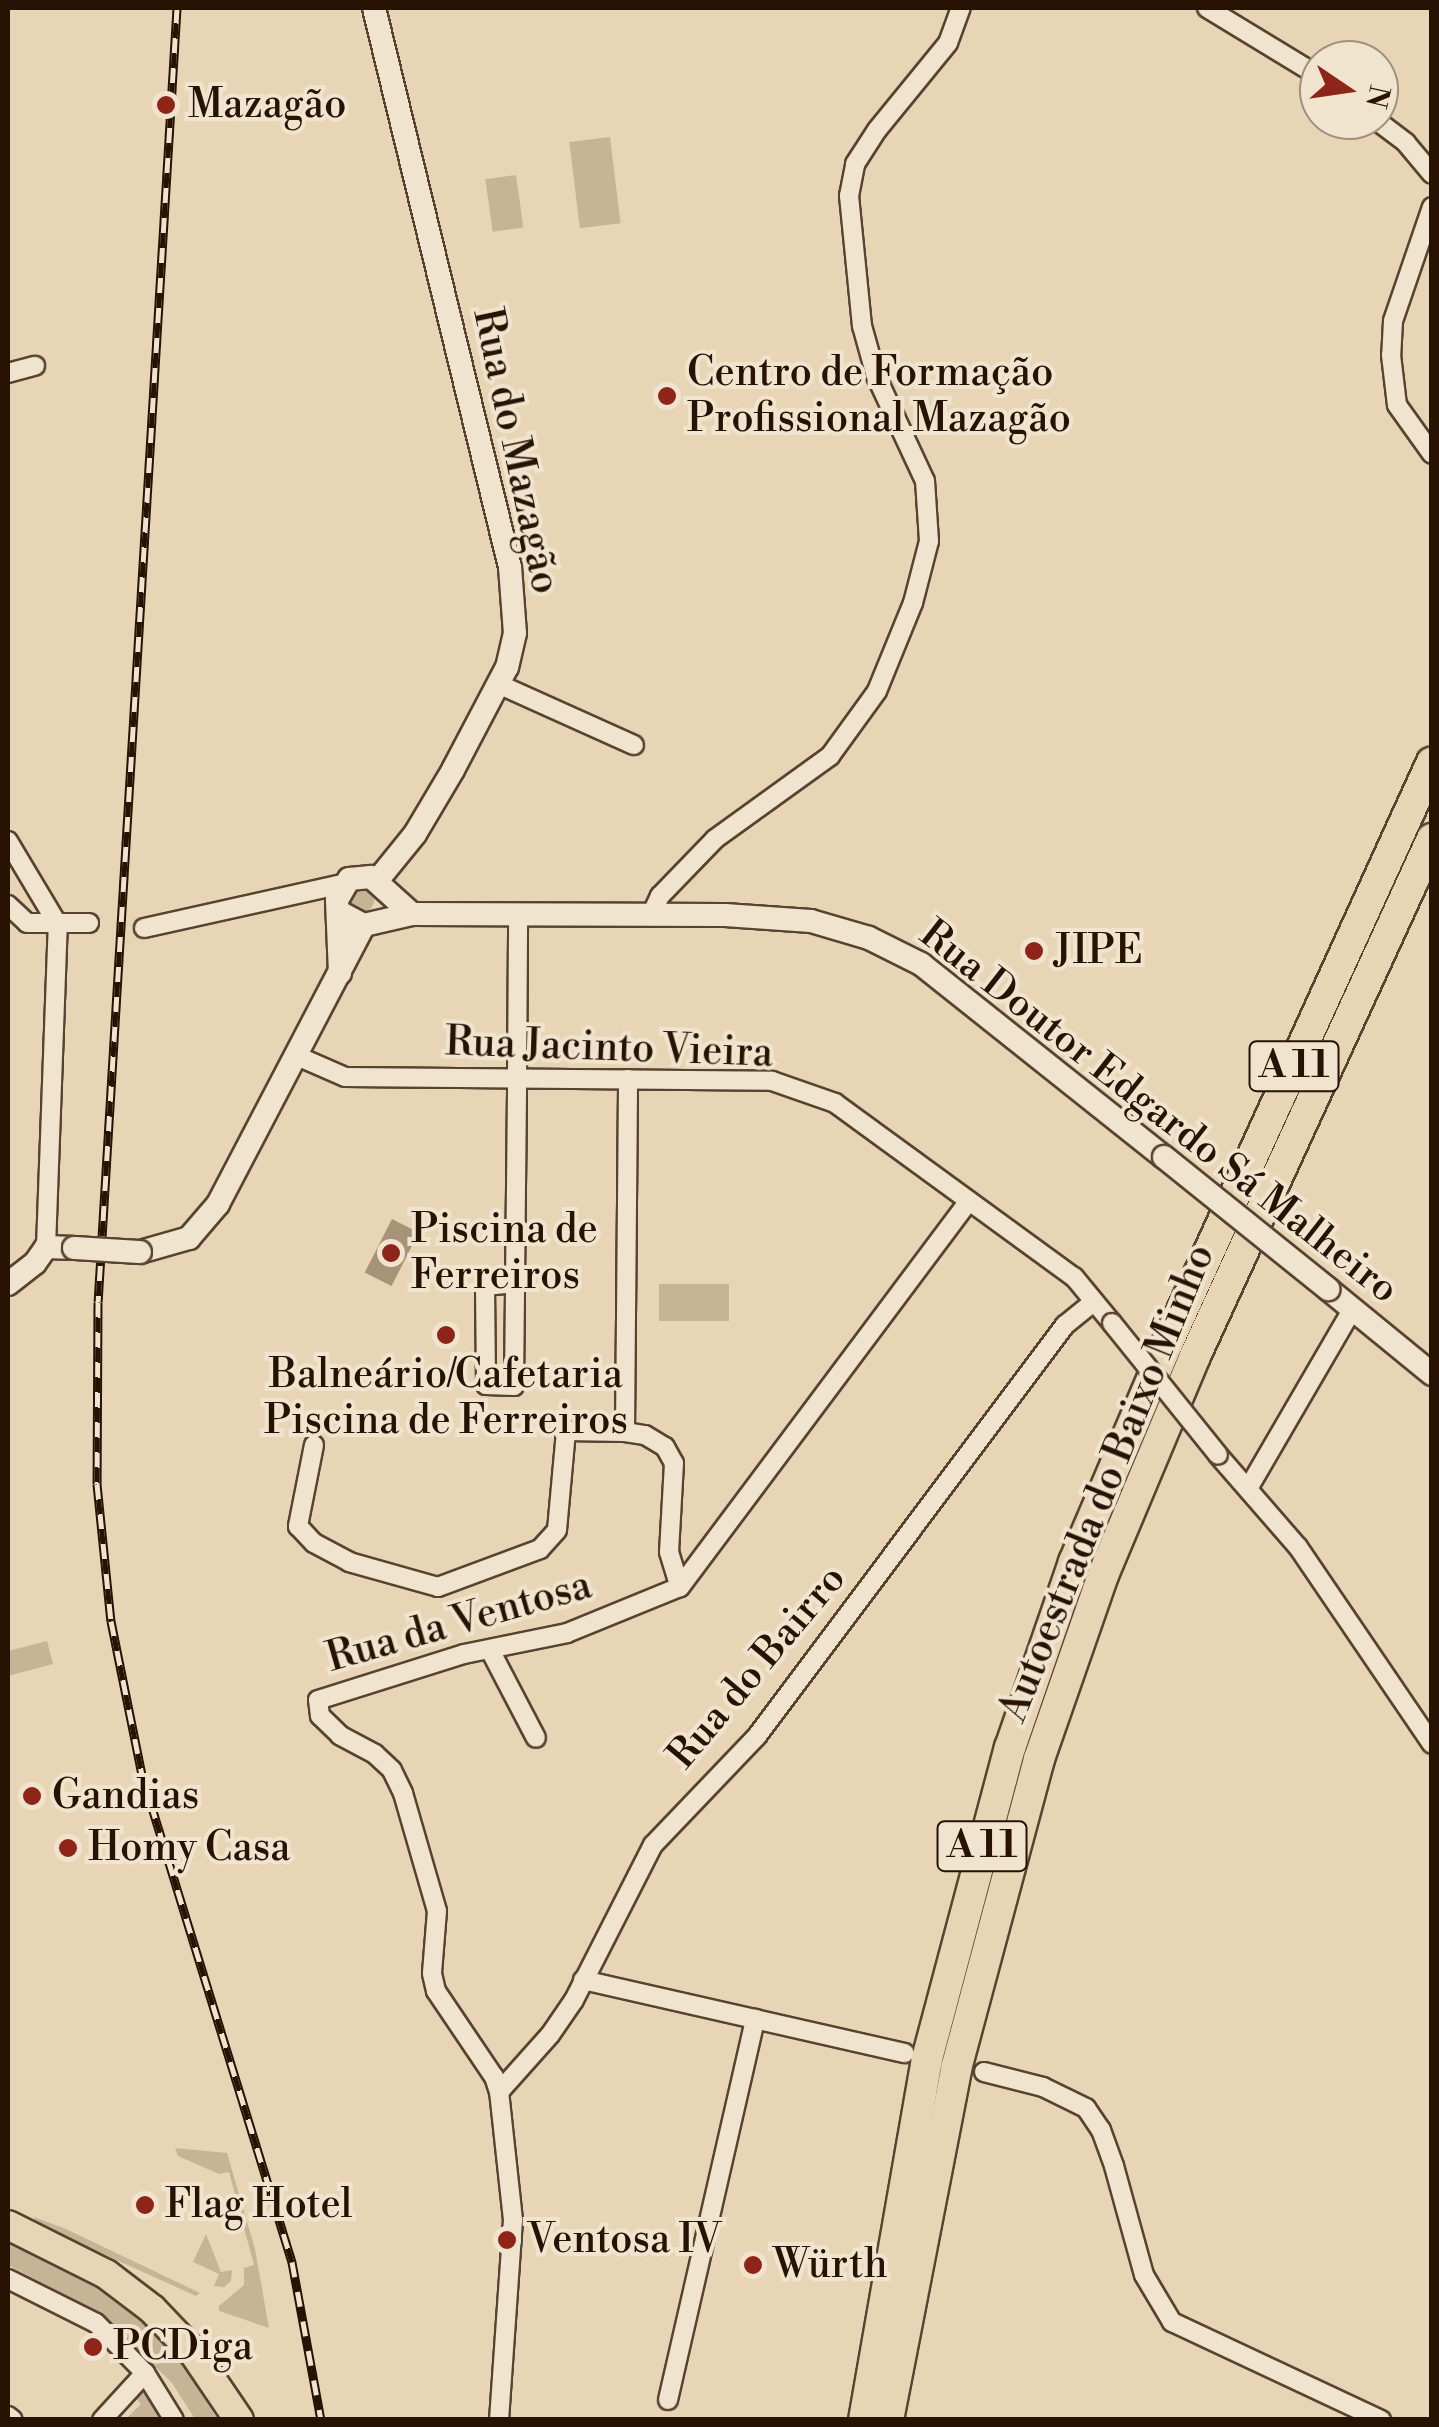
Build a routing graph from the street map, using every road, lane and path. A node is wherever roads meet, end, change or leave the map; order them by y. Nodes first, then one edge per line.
1 (374, 8) edge
2 (960, 8) edge
3 (1207, 8) edge
4 (1299, 64) edge
5 (1399, 138) edge
6 (1432, 174) edge
7 (1432, 208) edge
8 (34, 366) dead end
9 (8, 373) edge
10 (1432, 454) edge
11 (498, 684) junction
12 (634, 744) dead end
13 (1432, 762) edge
14 (1432, 839) edge
15 (8, 841) edge
16 (343, 884) junction
17 (381, 886) junction
18 (8, 905) edge
19 (341, 913) junction
20 (652, 913) junction
21 (412, 914) junction
22 (518, 915) junction
23 (370, 922) junction
24 (90, 923) dead end
25 (58, 925) junction
26 (144, 928) dead end
27 (340, 976) junction
28 (297, 1056) junction
29 (517, 1078) junction
30 (628, 1079) junction
31 (969, 1201) junction
32 (46, 1248) junction
33 (515, 1283) junction
34 (8, 1284) edge
35 (1093, 1302) junction
36 (1352, 1310) junction
37 (1432, 1374) edge
38 (625, 1432) junction
39 (314, 1444) dead end
40 (1250, 1486) junction
41 (680, 1586) junction
42 (490, 1650) junction
43 (536, 1738) dead end
44 (1430, 1738) edge
45 (584, 1980) junction
46 (756, 2020) junction
47 (905, 2053) dead end
48 (984, 2072) dead end
49 (499, 2092) junction
50 (8, 2224) edge
51 (893, 2241) junction
52 (8, 2280) edge
53 (145, 2373) junction
54 (668, 2400) dead end
55 (102, 2420) edge
56 (174, 2420) edge
57 (239, 2420) edge
58 (499, 2420) edge
59 (855, 2420) edge
60 (864, 2420) edge
61 (888, 2420) edge
62 (1381, 2420) edge

1 - 11 street, Rua do Mazagão
2 - 20 street
3 - 4 street
5 - 6 street
7 - 10 street
8 - 9 street
11 - 12 street
11 - 17 street, Rua do Mazagão
13 - 51 highway, Autoestrada do Baixo Minho / A 11
14 - 61 highway, Autoestrada do Baixo Minho / A 11
15 - 25 street
16 - 17 street
16 - 19 street
16 - 26 street
17 - 21 street
17 - 23 street
18 - 25 street
19 - 23 street
19 - 27 street
20 - 22 street, Rua Doutor Edgardo Sá Malheiro
20 - 36 street, Rua Doutor Edgardo Sá Malheiro, bridge
21 - 22 street, Rua Doutor Edgardo Sá Malheiro
21 - 23 street, Rua Doutor Edgardo Sá Malheiro
22 - 29 street
23 - 27 street
24 - 25 street
25 - 32 street
27 - 28 street
28 - 29 street, Rua Jacinto Vieira
28 - 32 street, bridge
29 - 30 street, Rua Jacinto Vieira
29 - 33 street
30 - 31 street, Rua Jacinto Vieira
30 - 38 street
31 - 35 street, Rua Jacinto Vieira
31 - 41 street
32 - 34 street
33 - 33 street
35 - 40 street, Rua Jacinto Vieira, bridge
35 - 45 street, Rua do Bairro
36 - 37 street, Rua Doutor Edgardo Sá Malheiro
36 - 40 street
38 - 39 street
38 - 41 street
40 - 44 street, Rua Jacinto Vieira
41 - 42 street, Rua da Ventosa
42 - 43 street
42 - 49 street, Rua da Ventosa
45 - 46 street
45 - 49 street, Rua do Bairro
46 - 47 street
46 - 54 street
48 - 62 street
49 - 58 street, Rua da Ventosa
50 - 57 main road
51 - 59 highway, A 11
51 - 60 highway
52 - 53 street
53 - 55 street
53 - 56 street

